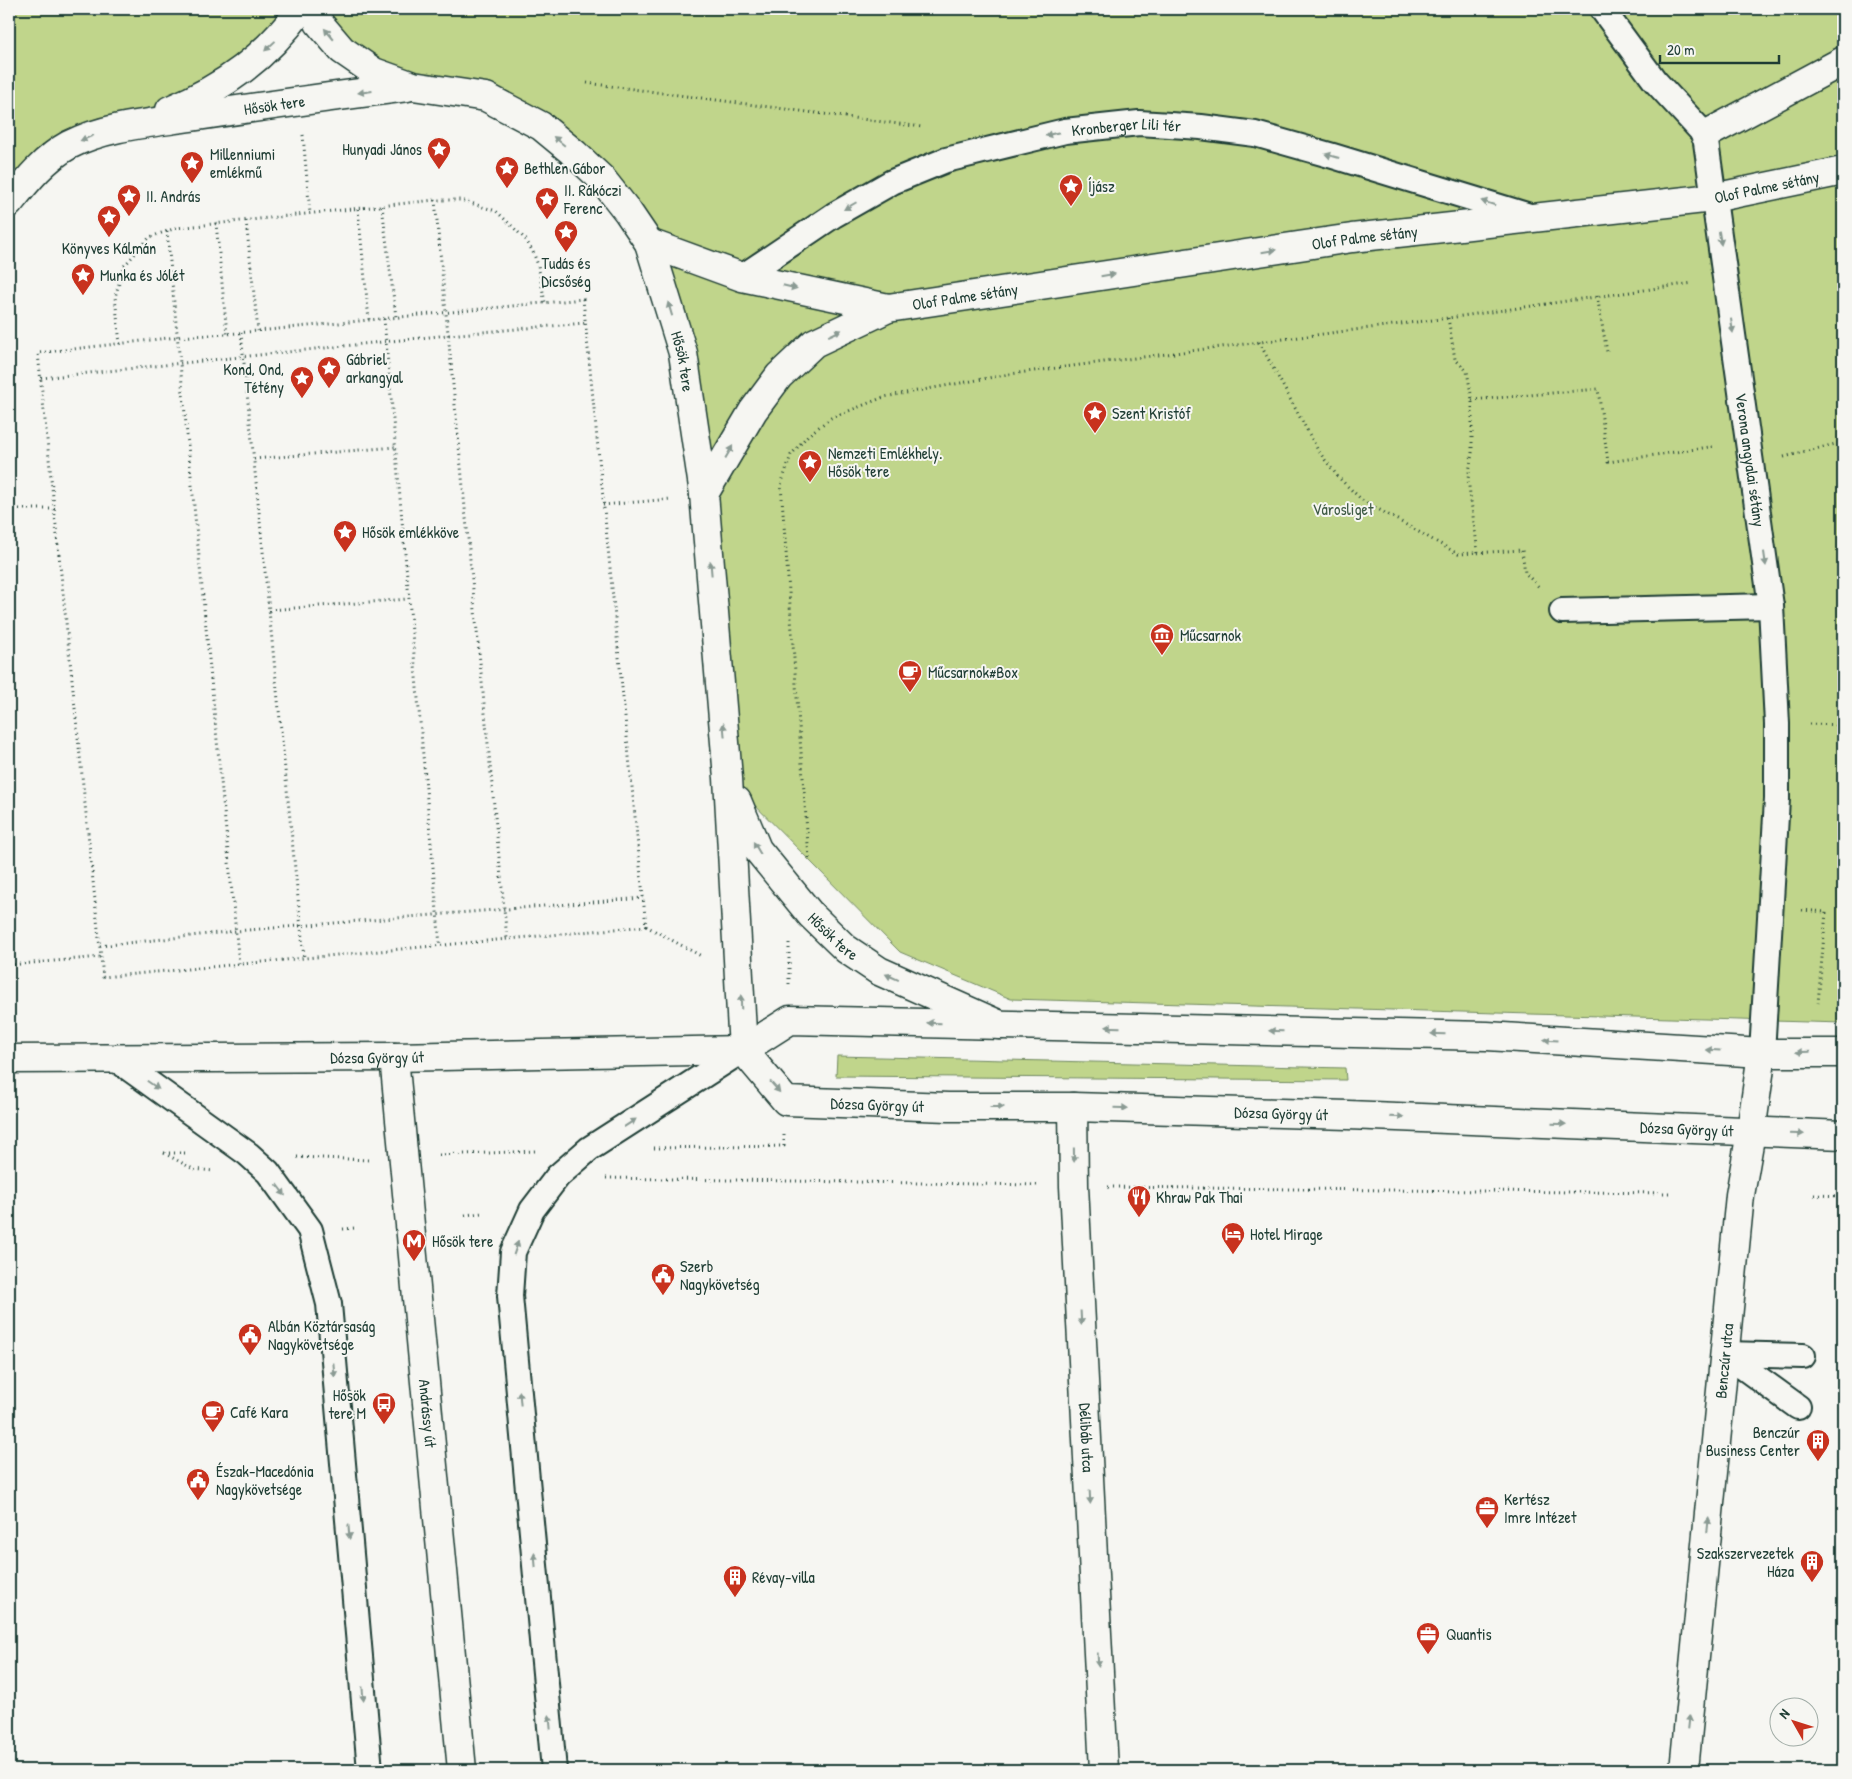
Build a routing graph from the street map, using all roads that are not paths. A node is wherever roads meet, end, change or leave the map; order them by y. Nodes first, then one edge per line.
1 (302, 9) edge
2 (315, 9) edge
3 (1602, 9) edge
4 (1843, 61) edge
5 (414, 86) junction
6 (134, 126) junction
7 (1705, 136) junction
8 (1843, 171) edge
9 (1713, 198) junction
10 (9, 203) edge
11 (1534, 217) junction
12 (649, 243) junction
13 (742, 277) junction
14 (888, 308) junction
15 (692, 496) junction
16 (1771, 606) junction
17 (1562, 611) road end
18 (728, 778) junction
19 (1000, 1025) junction
20 (743, 1050) junction
21 (1762, 1053) junction
22 (1843, 1053) edge
23 (114, 1057) junction
24 (394, 1057) junction
25 (9, 1058) edge
26 (1073, 1107) junction
27 (1751, 1132) junction
28 (1843, 1135) edge
29 (1725, 1354) junction
30 (1803, 1356) dead end
31 (1798, 1407) dead end
32 (370, 1770) edge
33 (462, 1770) edge
34 (554, 1770) edge
35 (1104, 1770) edge
36 (1684, 1770) edge

1 -> 6 street, Hősök tere
5 -> 2 street, Hősök tere
3 - 7 lane
4 - 7 street
5 -> 6 street, Hősök tere
12 -> 5 street, Hősök tere
6 -> 10 street, Hősök tere
7 - 9 lane, Verona angyalai sétány
8 - 9 street, Olof Palme sétány
9 - 11 street, Olof Palme sétány
9 -> 16 lane, Verona angyalai sétány
11 -> 13 lane, Kronberger Lili tér
14 -> 11 street, Olof Palme sétány
12 - 13 street, Olof Palme sétány
15 -> 12 street, Hősök tere
13 -> 14 street, Olof Palme sétány
15 -> 14 street, Olof Palme sétány
18 -> 15 street, Hősök tere
16 - 17 lane
16 - 21 lane, Verona angyalai sétány
19 -> 18 street, Hősök tere
20 -> 18 street, Hősök tere
19 -> 20 street
21 -> 19 street
20 - 24 street, Dózsa György út
20 -> 26 street, Dózsa György út
34 -> 20 lane
22 -> 21 street
21 - 27 street, Benczúr utca
23 - 24 street, Dózsa György út
23 - 25 street, Dózsa György út
23 -> 32 lane
24 - 33 street, Andrássy út
26 -> 27 street, Dózsa György út
26 -> 35 street, Délibáb utca
27 -> 28 street, Dózsa György út
27 - 29 street, Benczúr utca
29 - 30 lane
29 - 31 lane
36 -> 29 street, Benczúr utca

